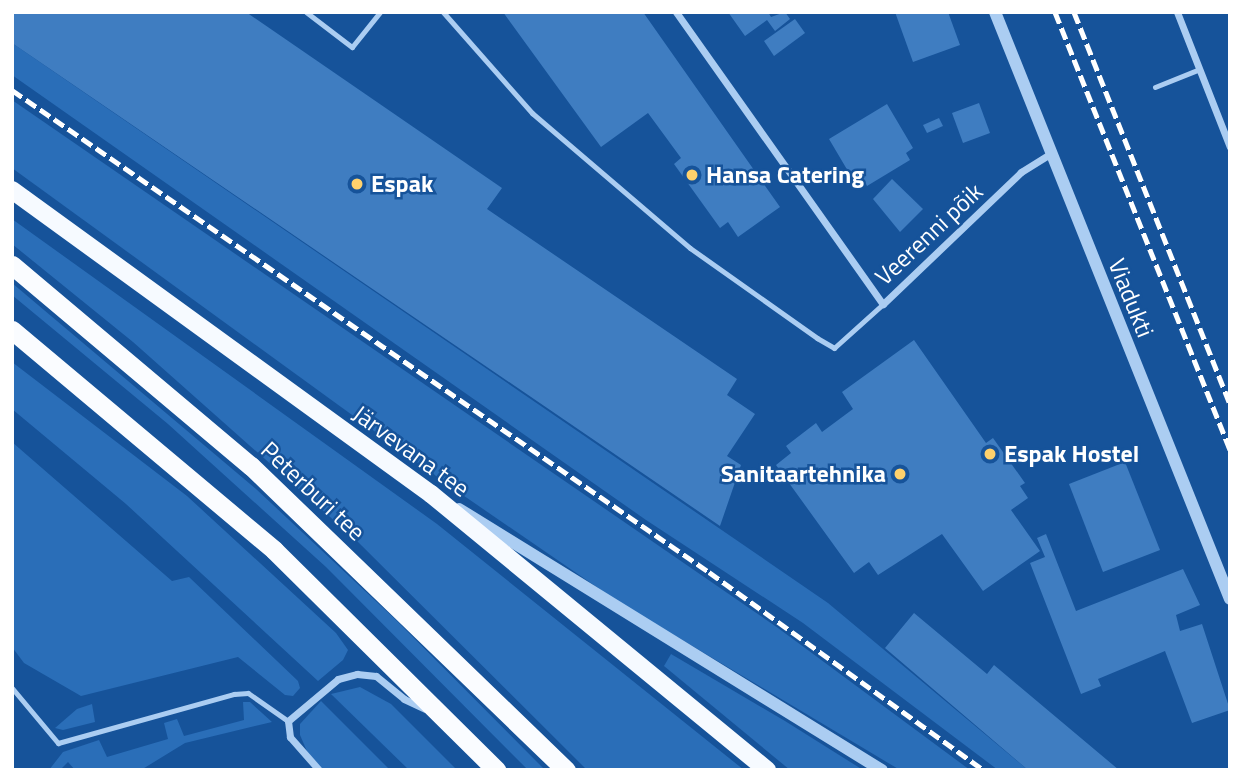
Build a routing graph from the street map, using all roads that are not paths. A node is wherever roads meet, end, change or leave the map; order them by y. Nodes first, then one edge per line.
1 (306, 12) edge
2 (380, 12) edge
3 (443, 12) edge
4 (677, 12) edge
5 (995, 12) edge
6 (1177, 12) edge
7 (1200, 69) junction
8 (1155, 87) dead end
9 (1230, 147) edge
10 (1051, 153) junction
11 (12, 190) edge
12 (12, 265) edge
13 (883, 304) junction
14 (15, 333) edge
15 (430, 494) junction
16 (1230, 599) edge
17 (12, 688) edge
18 (288, 721) junction
19 (449, 721) junction
20 (319, 770) edge
21 (496, 770) edge
22 (566, 770) edge
23 (767, 770) edge
24 (881, 770) edge

1 - 2 lane
3 - 13 lane
4 - 13 street, Veerenni põik
5 - 10 street, Viadukti
6 - 7 street
7 - 8 lane
7 - 9 street
10 - 13 street, Veerenni põik
10 - 16 street, Viadukti
11 - 15 main road, Järvevana tee
12 - 22 highway, Peterburi tee
14 - 19 highway
15 - 23 main road, Järvevana tee
15 - 24 street
17 - 18 lane
18 - 19 street
18 - 20 street
19 - 21 highway

